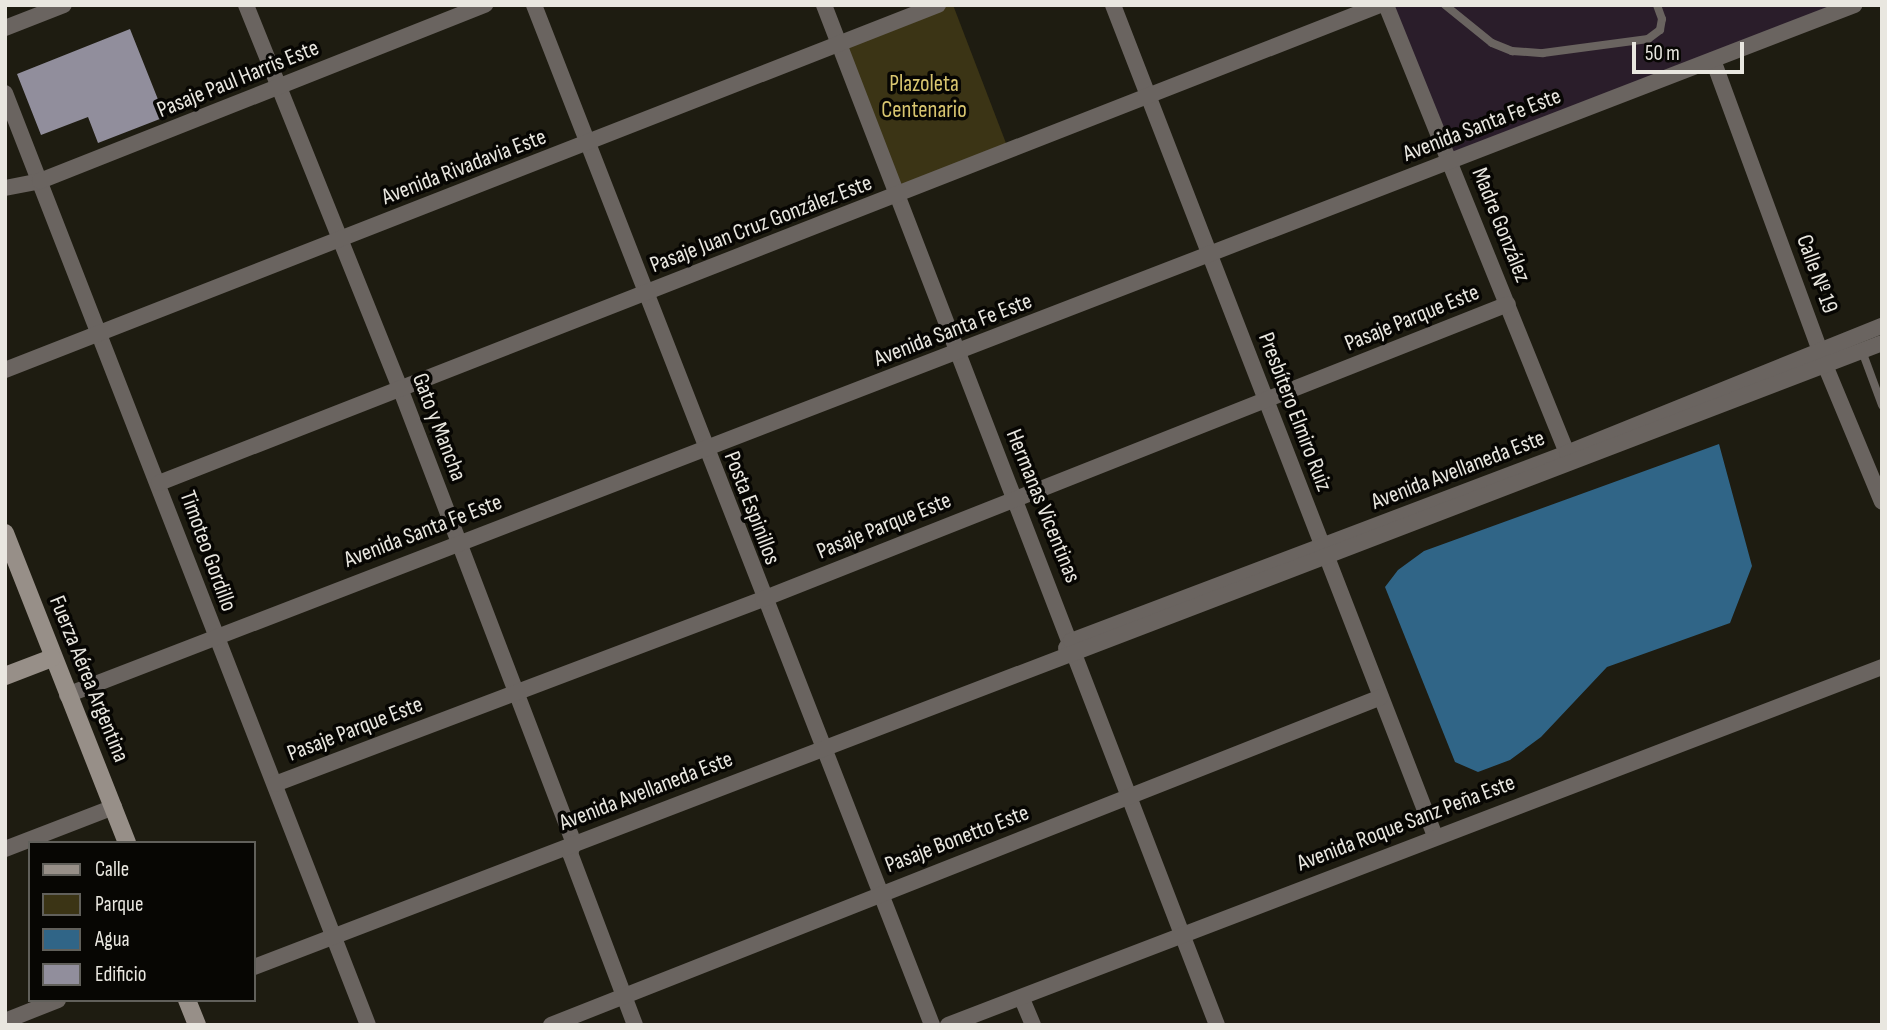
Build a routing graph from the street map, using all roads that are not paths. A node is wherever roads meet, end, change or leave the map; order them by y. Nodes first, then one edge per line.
1 (64, 5) edge
2 (247, 5) edge
3 (485, 5) edge
4 (534, 5) edge
5 (824, 5) edge
6 (938, 5) edge
7 (1113, 5) edge
8 (1380, 5) edge
9 (1386, 5) edge
10 (1446, 5) edge
11 (1657, 5) edge
12 (1854, 5) edge
13 (5, 28) edge
14 (839, 44) junction
15 (1713, 60) junction
16 (278, 88) junction
17 (5, 93) edge
18 (1149, 99) junction
19 (586, 144) junction
20 (1451, 161) junction
21 (40, 181) junction
22 (5, 188) edge
23 (898, 195) junction
24 (339, 239) junction
25 (1210, 257) junction
26 (647, 292) junction
27 (1508, 304) junction
28 (1882, 326) edge
29 (100, 334) junction
30 (1882, 344) edge
31 (1861, 351) junction
32 (957, 352) junction
33 (1823, 358) junction
34 (5, 370) edge
35 (400, 388) junction
36 (1265, 401) junction
37 (1882, 405) edge
38 (706, 449) junction
39 (1569, 458) junction
40 (159, 483) junction
41 (1015, 498) junction
42 (1882, 502) edge
43 (5, 533) edge
44 (458, 541) junction
45 (1325, 552) junction
46 (763, 599) junction
47 (215, 635) junction
48 (1072, 647) junction
49 (52, 658) junction
50 (1882, 667) edge
51 (5, 676) edge
52 (515, 690) junction
53 (67, 695) junction
54 (1381, 697) junction
55 (822, 748) junction
56 (275, 784) junction
57 (1130, 796) junction
58 (114, 807) junction
59 (1434, 836) junction
60 (126, 841) edge
61 (574, 843) junction
62 (5, 849) edge
63 (880, 893) junction
64 (1183, 933) junction
65 (332, 934) junction
66 (256, 966) edge
67 (624, 995) junction
68 (1022, 999) junction
69 (53, 1002) edge
70 (188, 1002) edge
71 (5, 1021) edge
72 (197, 1025) edge
73 (368, 1025) edge
74 (551, 1025) edge
75 (635, 1025) edge
76 (932, 1025) edge
77 (948, 1025) edge
78 (1033, 1025) edge
79 (1217, 1025) edge

1 - 13 street
2 - 16 street, Gato y Mancha
3 - 16 street, Pasaje Paul Harris Este
4 - 19 street, Posta Espinillos
5 - 14 street, Hermanas Vicentinas
6 - 14 street, Avenida Rivadavia Este
7 - 18 street, Presbítero Elmiro Ruiz
8 - 18 street, Pasaje Juan Cruz González Este
9 - 20 street, Madre González
10 - 11 lane
12 - 15 street, Avenida Santa Fe Este
14 - 19 street, Avenida Rivadavia Este
14 - 23 street, Hermanas Vicentinas
15 - 20 street, Avenida Santa Fe Este
15 - 33 street, Calle Nº 19
16 - 21 street, Pasaje Paul Harris Este
16 - 24 street, Gato y Mancha
17 - 21 street, Timoteo Gordillo
18 - 23 street, Pasaje Juan Cruz González Este
18 - 25 street, Presbítero Elmiro Ruiz
19 - 24 street, Avenida Rivadavia Este
19 - 26 street, Posta Espinillos
20 - 25 street, Avenida Santa Fe Este
20 - 27 street, Madre González
21 - 22 street, Pasaje Paul Harris Este
21 - 29 street, Timoteo Gordillo
23 - 26 street, Pasaje Juan Cruz González Este
23 - 32 street, Hermanas Vicentinas
24 - 29 street, Avenida Rivadavia Este
24 - 35 street, Gato y Mancha
25 - 32 street, Avenida Santa Fe Este
25 - 36 street, Presbítero Elmiro Ruiz
26 - 35 street, Pasaje Juan Cruz González Este
26 - 38 street, Posta Espinillos
27 - 36 street, Pasaje Parque Este
27 - 39 street, Madre González
28 - 33 street, Avenida Avellaneda Este
29 - 34 street, Avenida Rivadavia Este
29 - 40 street, Timoteo Gordillo
30 - 31 street, Avenida Avellaneda Este
31 - 33 street, Avenida Avellaneda Este
31 - 37 lane
32 - 38 street, Avenida Santa Fe Este
32 - 41 street, Hermanas Vicentinas
33 - 39 street, Avenida Avellaneda Este
33 - 42 street, Calle Nº 19
35 - 40 street, Pasaje Juan Cruz González Este
35 - 44 street, Gato y Mancha
36 - 41 street, Pasaje Parque Este
36 - 45 street, Presbítero Elmiro Ruiz
38 - 44 street, Avenida Santa Fe Este
38 - 46 street, Posta Espinillos
39 - 45 street, Avenida Avellaneda Este
40 - 47 street, Timoteo Gordillo
41 - 46 street, Pasaje Parque Este
41 - 48 street, Hermanas Vicentinas
43 - 49 street, Fuerza Aérea Argentina
44 - 47 street, Avenida Santa Fe Este
44 - 52 street, Gato y Mancha
45 - 48 street, Avenida Avellaneda Este
45 - 54 street, Presbítero Elmiro Ruiz
46 - 52 street, Pasaje Parque Este
46 - 55 street, Posta Espinillos
47 - 53 street, Avenida Santa Fe Este
47 - 56 street, Timoteo Gordillo
48 - 55 street, Avenida Avellaneda Este
48 - 57 street, Hermanas Vicentinas
49 - 51 street
49 - 53 street, Fuerza Aérea Argentina
50 - 59 street, Avenida Roque Sanz Peña Este
52 - 56 street, Pasaje Parque Este
52 - 61 street, Gato y Mancha
53 - 58 street, Fuerza Aérea Argentina
54 - 57 street, Pasaje Bonetto Este
54 - 59 street, Presbítero Elmiro Ruiz
55 - 61 street, Avenida Avellaneda Este
55 - 63 street, Posta Espinillos
56 - 65 street, Timoteo Gordillo
57 - 63 street, Pasaje Bonetto Este
57 - 64 street, Hermanas Vicentinas
58 - 60 street, Fuerza Aérea Argentina
58 - 62 street
59 - 64 street, Avenida Roque Sanz Peña Este
61 - 65 street, Avenida Avellaneda Este
61 - 67 street, Gato y Mancha
63 - 67 street, Pasaje Bonetto Este
63 - 76 street, Posta Espinillos
64 - 68 street, Avenida Roque Sanz Peña Este
64 - 79 street, Hermanas Vicentinas
65 - 66 street, Avenida Avellaneda Este
65 - 73 street, Timoteo Gordillo
67 - 74 street, Pasaje Bonetto Este
67 - 75 street, Gato y Mancha
68 - 77 street, Avenida Roque Sanz Peña Este
68 - 78 street
69 - 71 street
70 - 72 street

